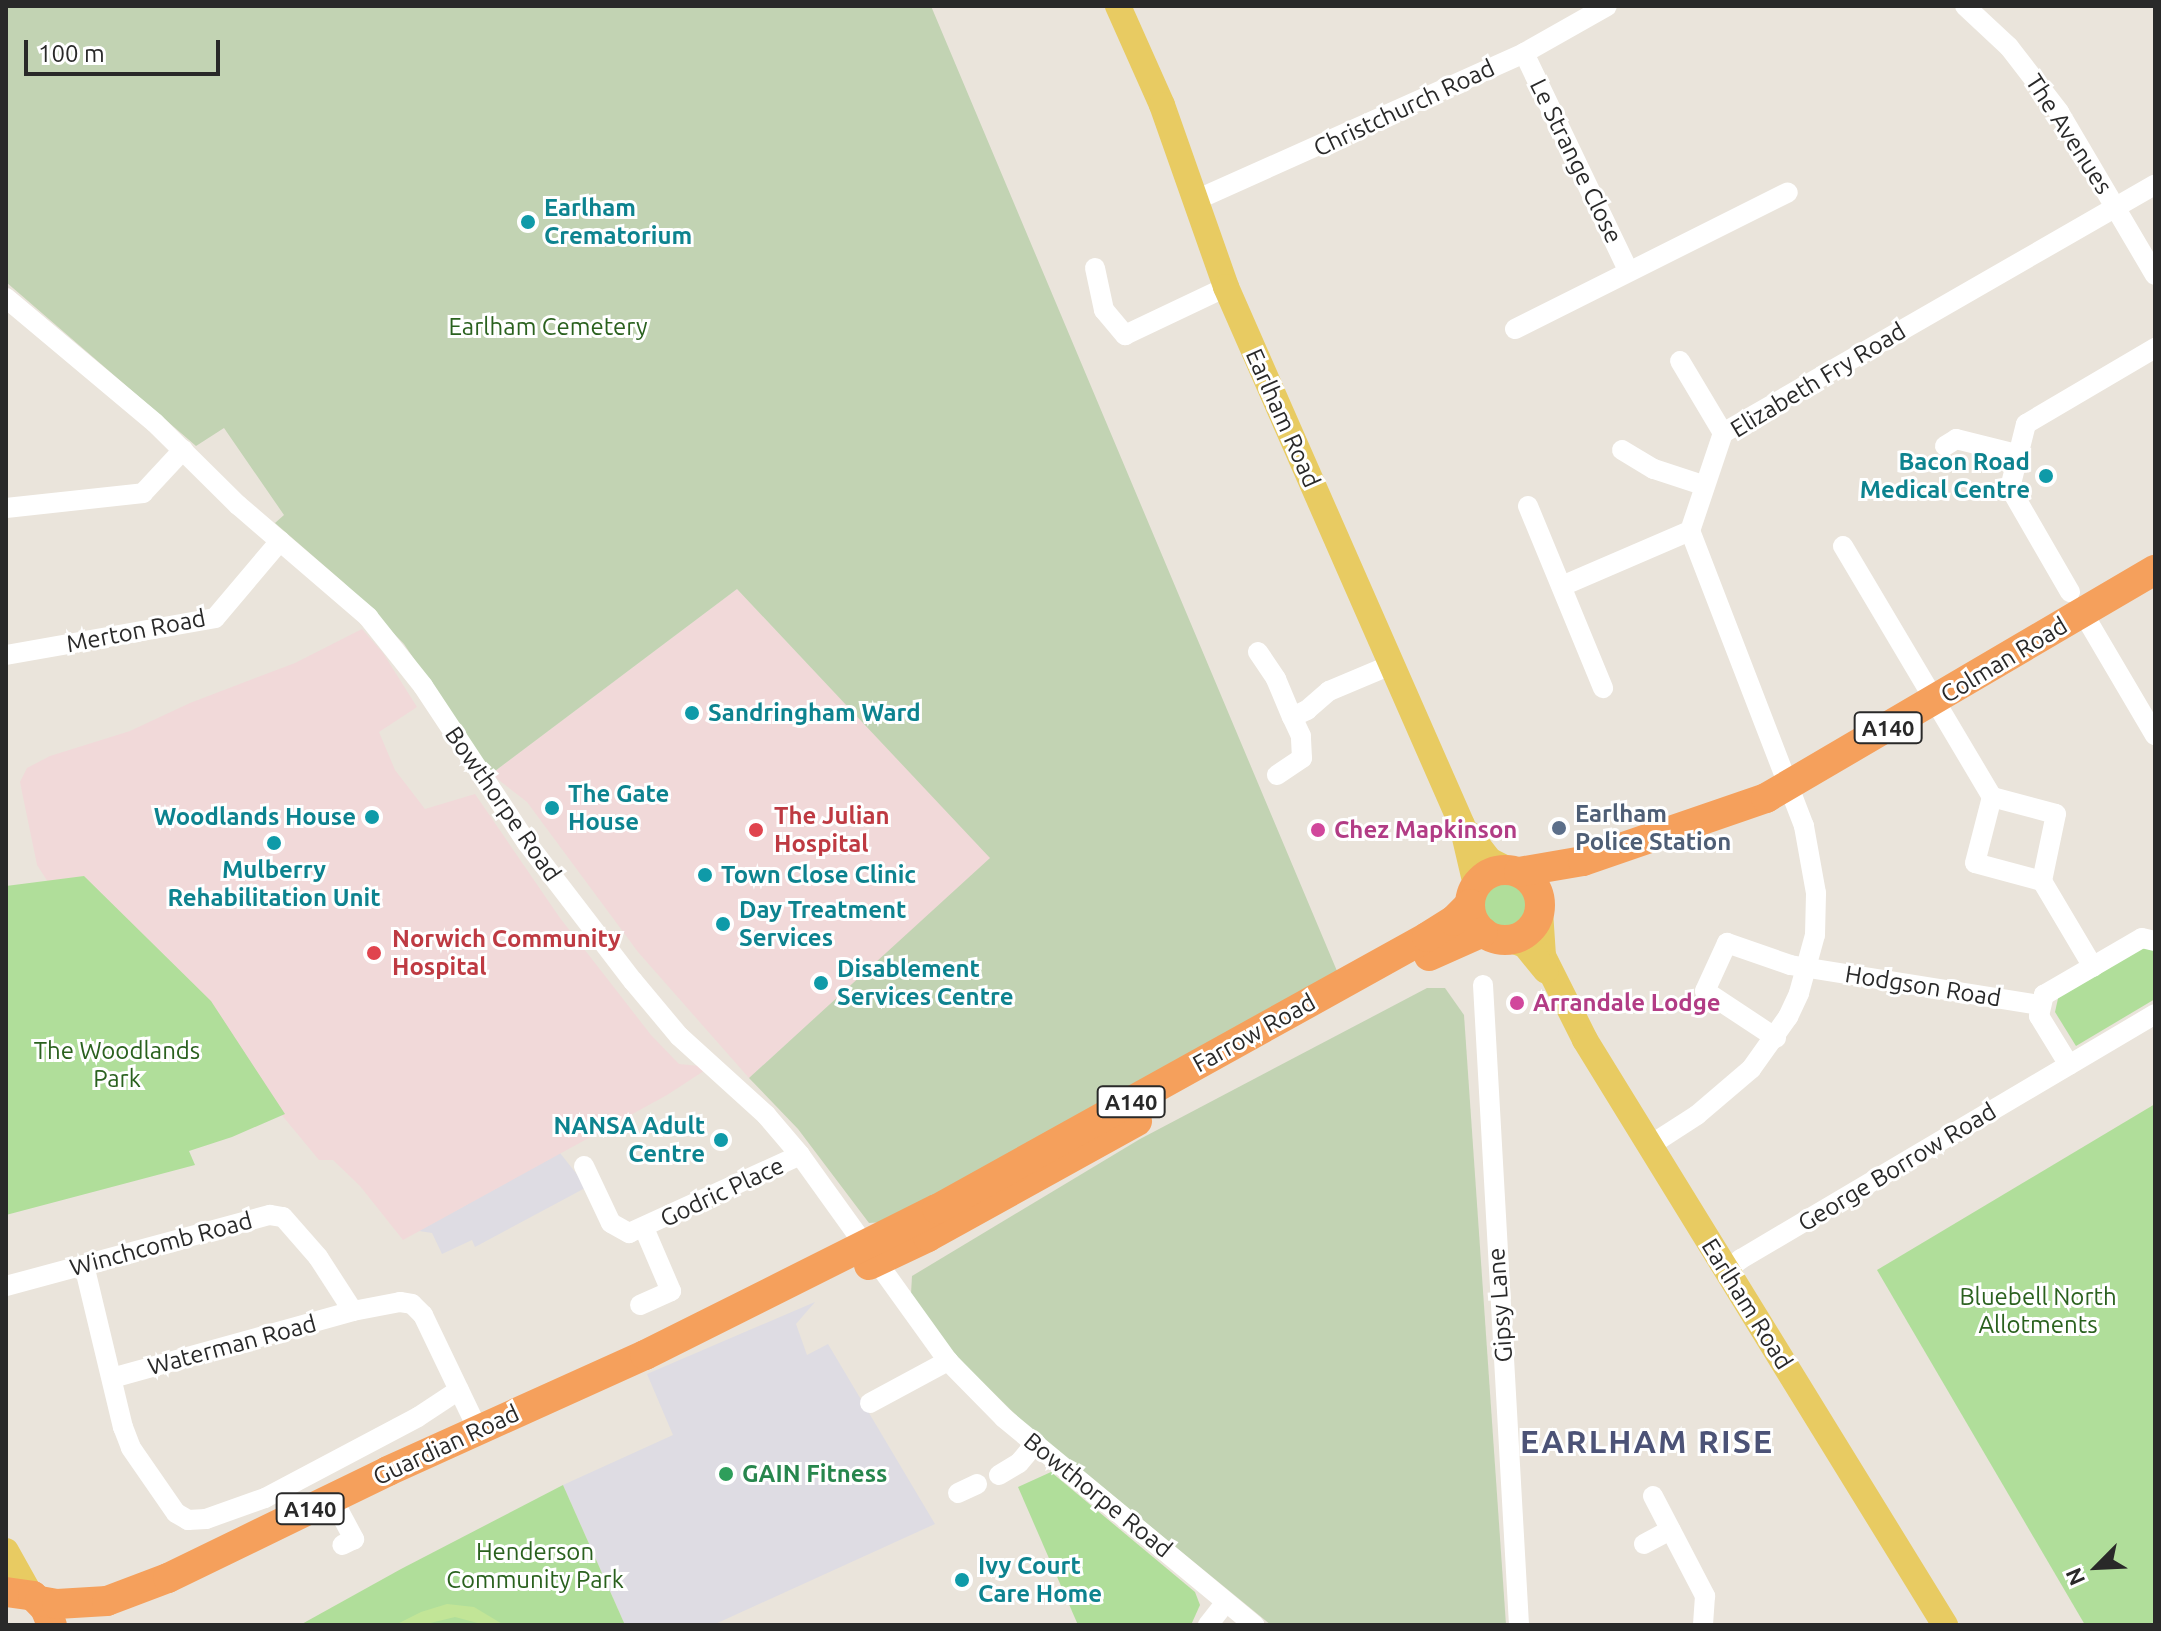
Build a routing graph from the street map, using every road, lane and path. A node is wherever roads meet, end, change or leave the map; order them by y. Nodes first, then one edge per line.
1 (1118, 6) edge
2 (1607, 6) edge
3 (1965, 6) edge
4 (1524, 53) junction
5 (2155, 185) edge
6 (1788, 192) dead end
7 (1196, 200) junction
8 (2117, 208) junction
9 (1095, 268) dead end
10 (1628, 270) junction
11 (2155, 275) edge
12 (1226, 287) junction
13 (6, 298) edge
14 (1515, 329) dead end
15 (2155, 348) edge
16 (1680, 361) dead end
17 (1723, 433) junction
18 (1950, 436) dead end
19 (183, 450) junction
20 (1622, 450) dead end
21 (2016, 454) junction
22 (1703, 485) junction
23 (1528, 506) dead end
24 (6, 508) edge
25 (1690, 531) junction
26 (280, 541) junction
27 (1843, 546) dead end
28 (2155, 570) edge
29 (1562, 586) junction
30 (2076, 603) junction
31 (1258, 652) dead end
32 (6, 655) edge
33 (1391, 665) junction
34 (1603, 688) dead end
35 (1934, 701) junction
36 (1292, 717) junction
37 (2155, 735) edge
38 (1277, 775) dead end
39 (1790, 786) junction
40 (1992, 797) junction
41 (1462, 825) junction
42 (1633, 846) junction
43 (1513, 871) junction
44 (2042, 881) junction
45 (1473, 895) junction
46 (1540, 906) junction
47 (1496, 936) junction
48 (2155, 941) edge
49 (1807, 967) junction
50 (2093, 967) junction
51 (1553, 981) junction
52 (1483, 985) dead end
53 (2039, 1005) junction
54 (2155, 1014) edge
55 (1776, 1038) junction
56 (2069, 1065) junction
57 (1649, 1146) junction
58 (800, 1155) junction
59 (584, 1166) dead end
60 (644, 1228) junction
61 (871, 1253) junction
62 (84, 1265) junction
63 (1726, 1271) junction
64 (6, 1286) edge
65 (640, 1305) dead end
66 (353, 1311) junction
67 (948, 1361) junction
68 (112, 1378) junction
69 (459, 1390) junction
70 (870, 1403) dead end
71 (478, 1430) junction
72 (1036, 1443) junction
73 (999, 1475) dead end
74 (977, 1484) dead end
75 (958, 1493) dead end
76 (1653, 1496) dead end
77 (332, 1498) junction
78 (1670, 1530) junction
79 (354, 1539) dead end
80 (1644, 1544) dead end
81 (6, 1551) edge
82 (107, 1601) junction
83 (1226, 1602) junction
84 (32, 1603) edge
85 (64, 1625) edge
86 (1208, 1625) edge
87 (1254, 1625) edge
88 (1519, 1625) edge
89 (1703, 1625) edge
90 (1945, 1625) edge

1 - 7 main road, Earlham Road
2 - 4 street, Christchurch Road
3 - 8 street, The Avenues
4 - 7 street, Christchurch Road
4 - 10 street, Le Strange Close
5 - 8 street, Elizabeth Fry Road
6 - 10 street, Le Strange Close
7 - 12 main road, Earlham Road
8 - 11 street, The Avenues
8 - 17 street, Elizabeth Fry Road
9 - 12 street
10 - 14 street, Le Strange Close
12 - 33 main road, Earlham Road
13 - 19 street, Bowthorpe Road
15 - 21 street
16 - 17 street
17 - 22 street, Elizabeth Fry Road
18 - 21 street
19 - 24 street
19 - 26 street, Bowthorpe Road
20 - 22 street
21 - 30 street
22 - 25 street, Elizabeth Fry Road
23 - 29 street
25 - 29 street
25 - 39 street
26 - 32 street, Merton Road
26 - 58 street, Bowthorpe Road
27 - 35 street
28 - 30 highway, Colman Road / A140
29 - 34 street
30 - 35 highway, Colman Road / A140
30 - 37 street
31 - 36 street
33 - 36 street
33 - 41 main road, Earlham Road
35 - 39 highway, Colman Road / A140
35 - 40 street
36 - 38 street
39 - 42 highway, Colman Road / A140
39 - 49 street
40 - 44 street
40 - 44 street
41 - 43 main road, Earlham Road
41 - 45 main road, Earlham Road
42 - 43 highway, Colman Road / A140
42 - 46 highway, Colman Road / A140
43 - 45 highway, Colman Road / A140
43 - 46 highway
44 - 50 street
45 - 47 highway
45 - 61 highway, Farrow Road / A140
46 - 47 highway, Colman Road / A140
46 - 51 main road, Earlham Road
47 - 51 main road, Earlham Road
47 - 61 highway, Farrow Road / A140
48 - 50 street
49 - 53 street, Hodgson Road
49 - 55 street
49 - 55 street, Hodgson Road
50 - 53 street
51 - 57 main road, Earlham Road
52 - 88 street, Gipsy Lane
53 - 56 street
54 - 56 street, George Borrow Road
55 - 57 street
56 - 63 street, George Borrow Road
57 - 63 main road, Earlham Road
58 - 60 street, Godric Place
58 - 61 street, Bowthorpe Road
59 - 60 street, Godric Place
60 - 65 street, Godric Place
61 - 67 street, Bowthorpe Road
61 - 71 highway, Guardian Road / A140
62 - 64 street, Winchcomb Road
62 - 66 street, Winchcomb Road
62 - 68 street
63 - 90 main road, Earlham Road
66 - 68 street, Waterman Road
66 - 69 street
67 - 70 street
67 - 72 street, Bowthorpe Road
68 - 69 street, Guardian Road
69 - 71 street
71 - 77 highway, Guardian Road / A140
72 - 73 street
72 - 83 street, Bowthorpe Road
74 - 75 street
76 - 78 street
77 - 79 street
77 - 82 highway, Guardian Road / A140
78 - 80 street
78 - 89 street
81 - 84 main road
82 - 84 highway, Guardian Road / A140
82 - 85 highway, Guardian Road / A140
83 - 86 street
83 - 87 street, Bowthorpe Road

